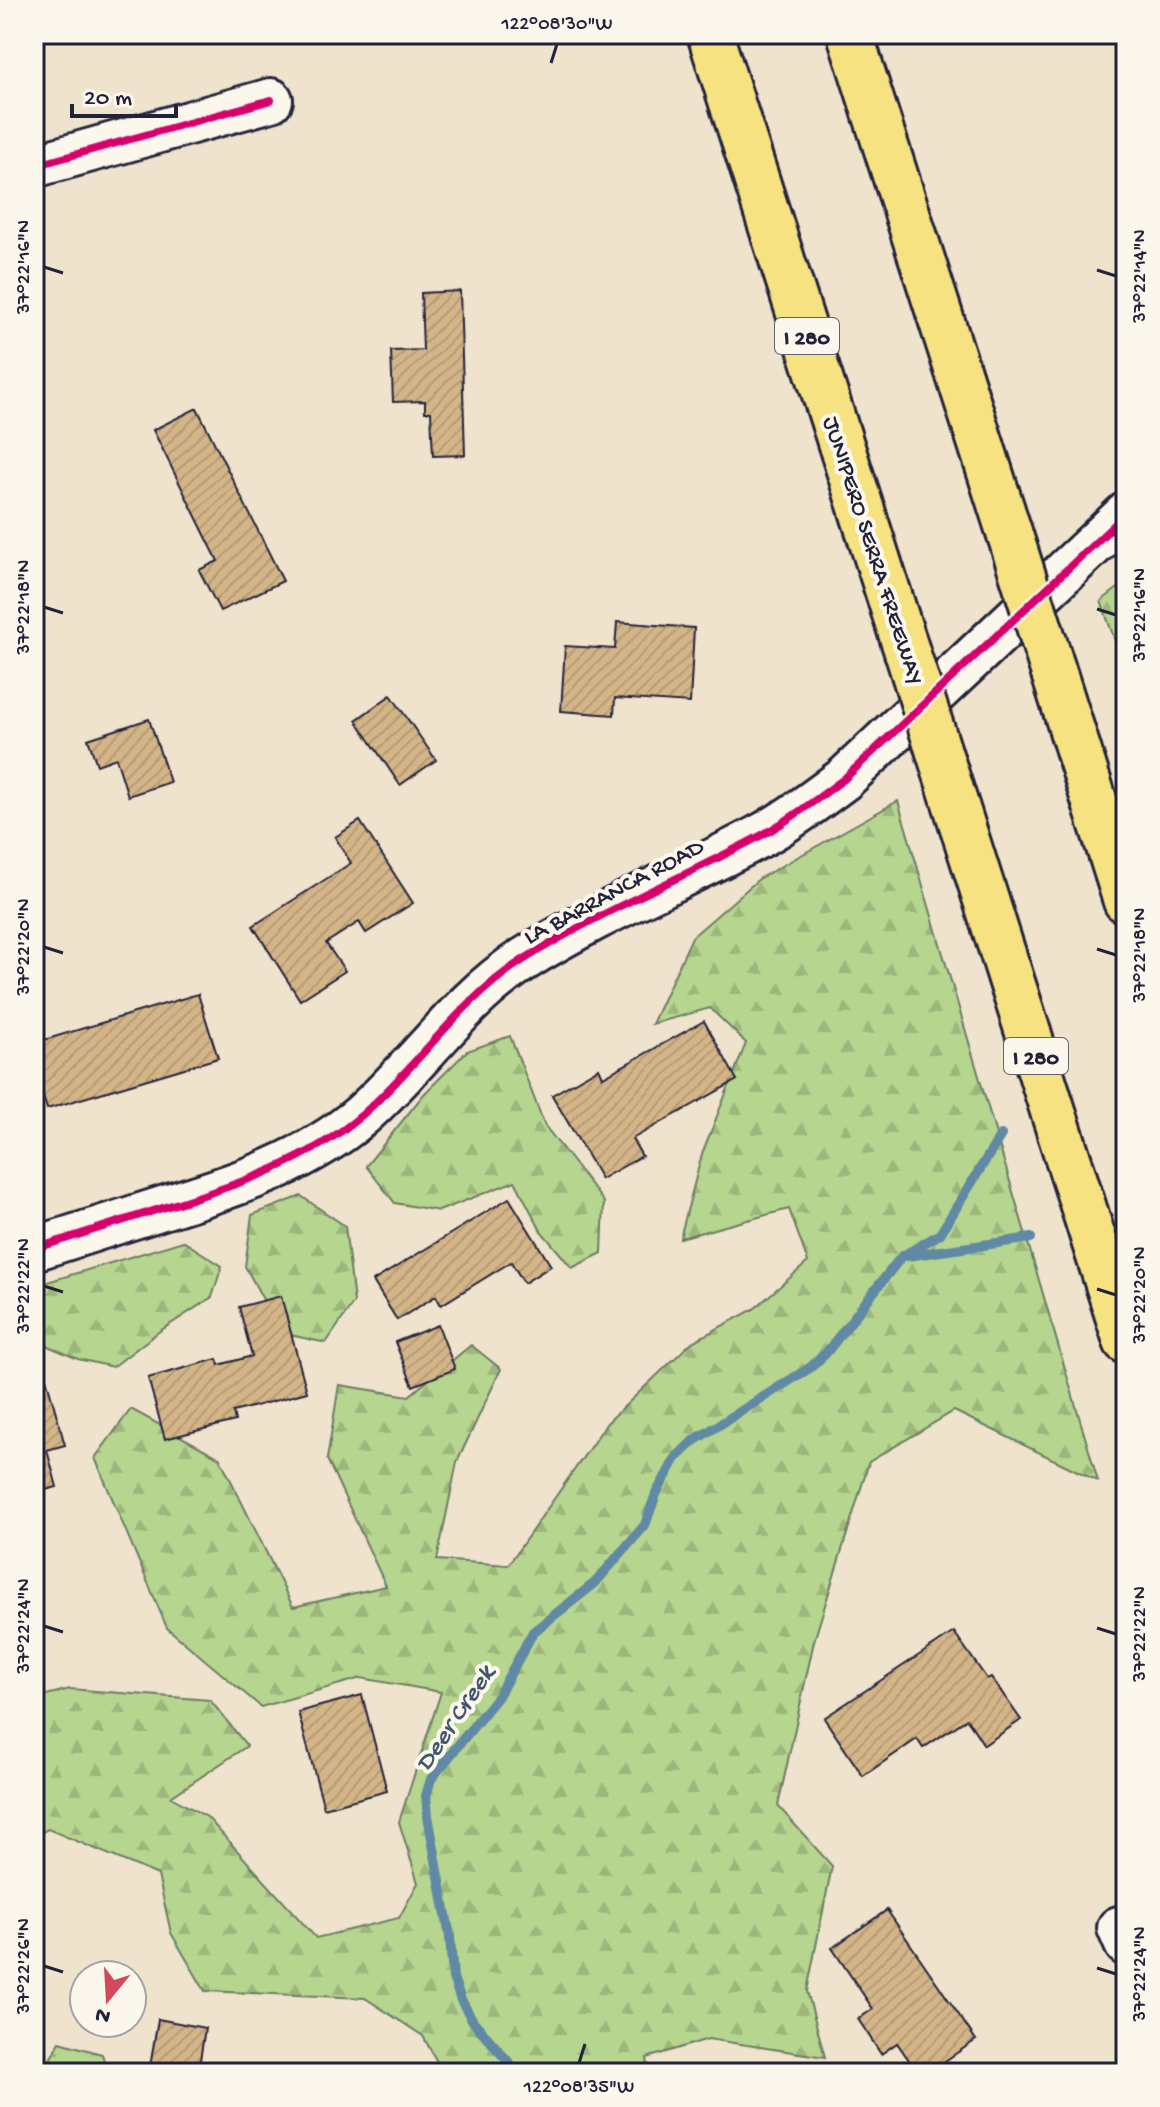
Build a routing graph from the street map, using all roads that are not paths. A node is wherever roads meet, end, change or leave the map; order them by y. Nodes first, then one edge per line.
1 (710, 34) edge
2 (850, 34) edge
3 (271, 100) dead end
4 (34, 166) edge
5 (1126, 514) edge
6 (1126, 901) edge
7 (34, 1249) edge
8 (1126, 1341) edge

1 - 8 highway, JUNIPERO SERRA FREEWAY / I 280, bridge
2 - 6 highway, bridge
3 - 4 street
5 - 7 street, LA BARRANCA ROAD

